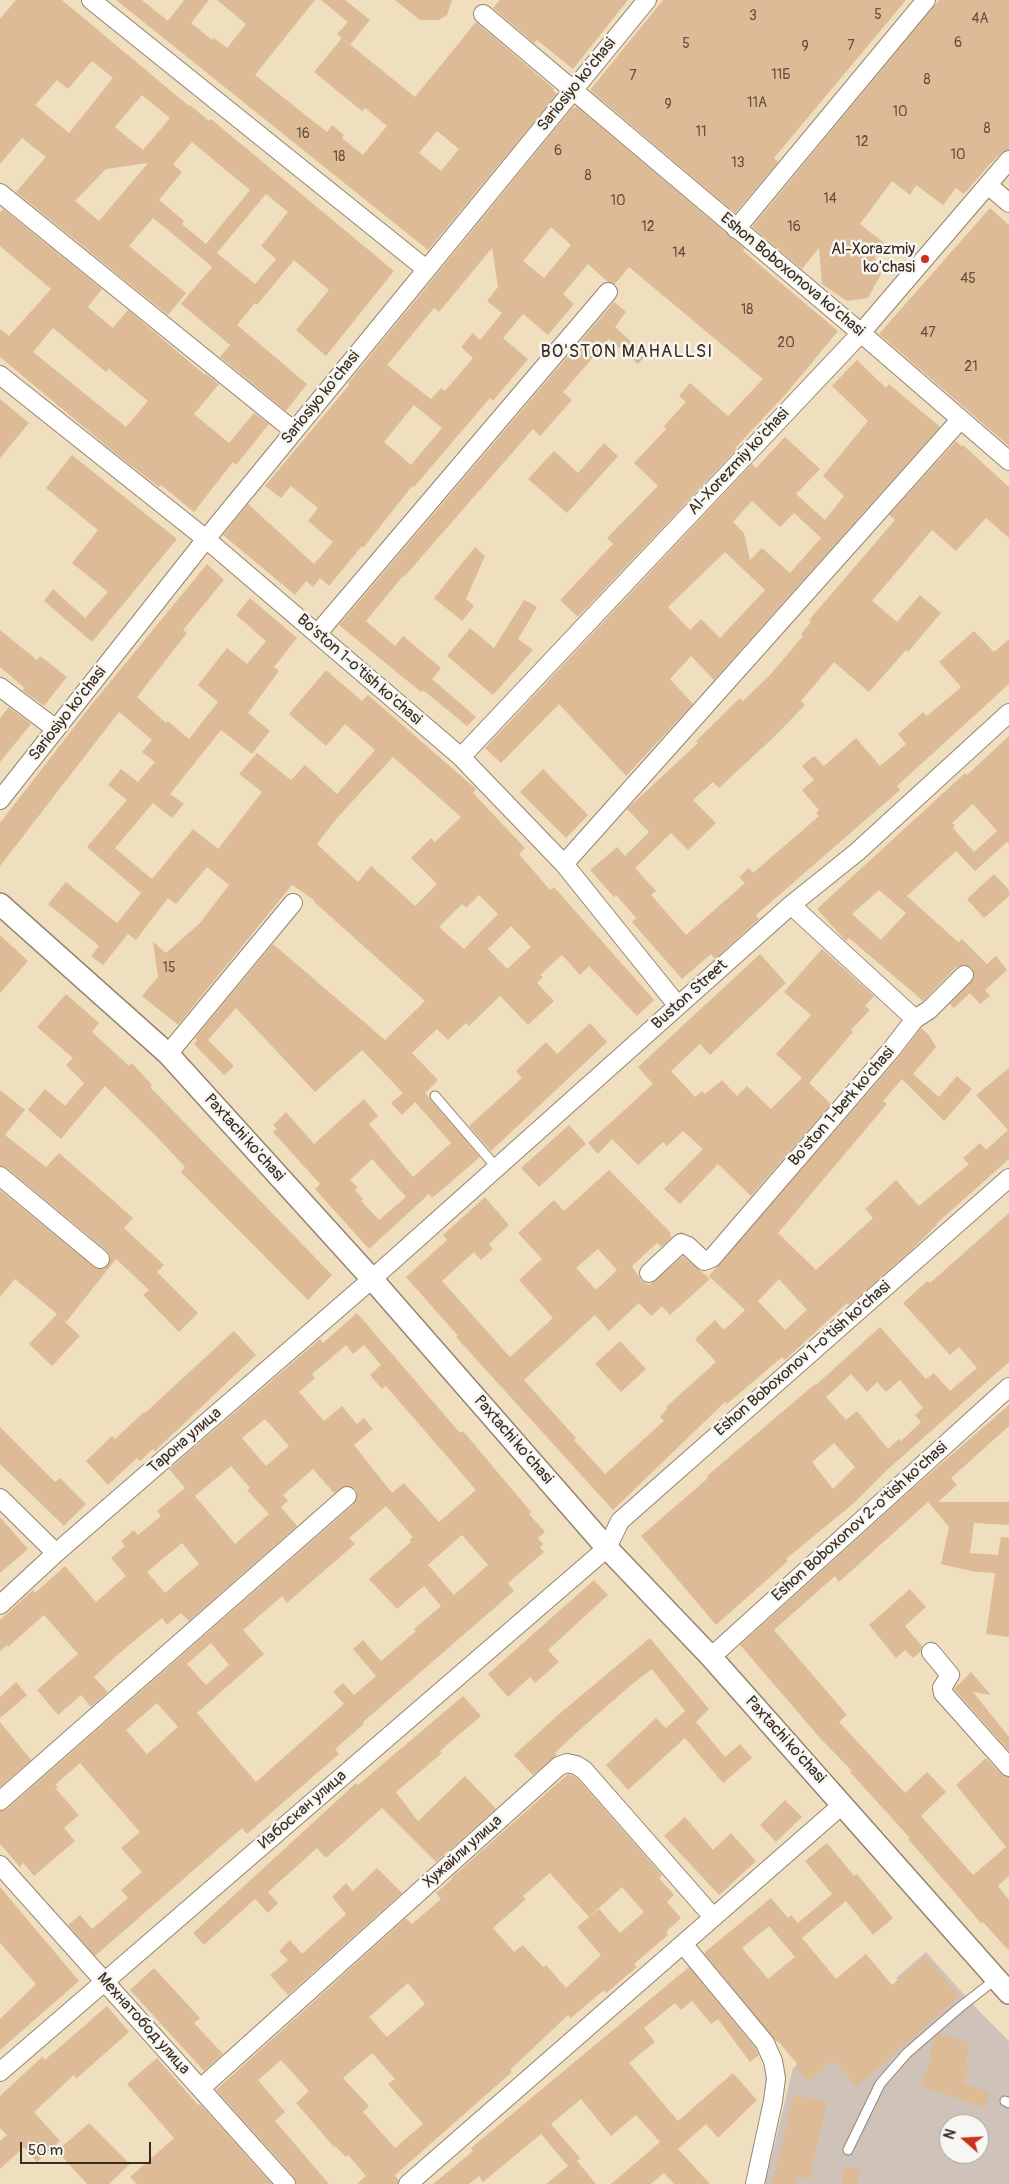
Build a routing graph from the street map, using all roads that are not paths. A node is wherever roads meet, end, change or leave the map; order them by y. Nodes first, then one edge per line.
1 (91, 0) edge
2 (647, 0) edge
3 (926, 0) edge
4 (483, 14) dead end
5 (573, 90) junction
6 (1009, 160) edge
7 (988, 185) junction
8 (0, 193) edge
9 (1009, 203) edge
10 (736, 229) junction
11 (426, 269) junction
12 (608, 292) dead end
13 (862, 333) junction
14 (0, 375) edge
15 (960, 420) junction
16 (294, 431) junction
17 (1009, 461) edge
18 (206, 538) junction
19 (317, 634) junction
20 (0, 687) edge
21 (1009, 713) edge
22 (56, 729) junction
23 (461, 757) junction
24 (0, 800) edge
25 (564, 864) junction
26 (293, 903) dead end
27 (0, 904) edge
28 (791, 905) junction
29 (964, 974) dead end
30 (678, 1006) junction
31 (915, 1020) junction
32 (168, 1054) junction
33 (434, 1096) dead end
34 (497, 1168) junction
35 (0, 1176) edge
36 (1009, 1178) edge
37 (100, 1259) dead end
38 (649, 1273) dead end
39 (372, 1279) junction
40 (1009, 1387) edge
41 (346, 1496) dead end
42 (0, 1498) edge
43 (606, 1548) junction
44 (56, 1553) junction
45 (0, 1605) edge
46 (931, 1652) dead end
47 (711, 1657) junction
48 (1009, 1766) edge
49 (0, 1800) edge
50 (842, 1805) junction
51 (0, 1865) edge
52 (713, 1917) junction
53 (683, 1944) junction
54 (105, 1981) junction
55 (1003, 1986) edge
56 (0, 2072) edge
57 (201, 2088) junction
58 (848, 2150) dead end
59 (286, 2184) edge
60 (408, 2184) edge
61 (755, 2184) edge

1 - 11 street
2 - 5 street, Sariosiyo ko'chasi
3 - 10 street
4 - 5 street, Eshon Boboxonova ko'chasi
5 - 10 street, Eshon Boboxonova ko'chasi
5 - 11 street, Sariosiyo ko'chasi
6 - 7 street, Al-Xorezmiy ko'chasi
7 - 9 street
7 - 13 street, Al-Xorezmiy ko'chasi
8 - 16 street
10 - 13 street, Eshon Boboxonova ko'chasi
11 - 16 street, Sariosiyo ko'chasi
12 - 19 street
13 - 15 street, Eshon Boboxonova ko'chasi
13 - 23 street, Al-Xorezmiy ko'chasi
14 - 18 street, Bo'ston 1-o'tish ko'chasi
15 - 17 street, Eshon Boboxonova ko'chasi
15 - 25 street
16 - 18 street, Sariosiyo ko'chasi
18 - 19 street, Bo'ston 1-o'tish ko'chasi
18 - 22 street, Sariosiyo ko'chasi
19 - 23 street, Bo'ston 1-o'tish ko'chasi
20 - 22 street
21 - 28 street, Buston Street
22 - 24 street, Sariosiyo ko'chasi
23 - 25 street, Bo'ston 1-o'tish ko'chasi
25 - 30 street, Bo'ston 1-o'tish ko'chasi
26 - 32 street
27 - 32 street, Paxtachi ko'chasi
28 - 30 street, Buston Street
28 - 31 street
29 - 31 street
30 - 34 street, Buston Street
31 - 38 street, Bo'ston 1-berk ko'chasi
32 - 39 street, Paxtachi ko'chasi
33 - 34 lane
34 - 39 street, Buston Street
35 - 37 street
36 - 43 street, Eshon Boboxonov 1-o'tish ko'chasi
39 - 43 street, Paxtachi ko'chasi
39 - 44 street, Тарона улица
40 - 47 street, Eshon Boboxonov 2-o'tish ko'chasi
41 - 49 street
42 - 44 street
43 - 47 street, Paxtachi ko'chasi
43 - 54 street, Избоскан улица
44 - 45 street, Тарона улица
46 - 48 street
47 - 50 street, Paxtachi ko'chasi
50 - 52 street
50 - 55 street, Paxtachi ko'chasi
51 - 54 street, Мехнатобод улица
52 - 53 street
52 - 57 street, Хужайли улица
53 - 60 street
53 - 61 street
54 - 56 street, Избоскан улица
54 - 57 street, Мехнатобод улица
55 - 58 lane
57 - 59 street, Мехнатобод улица

